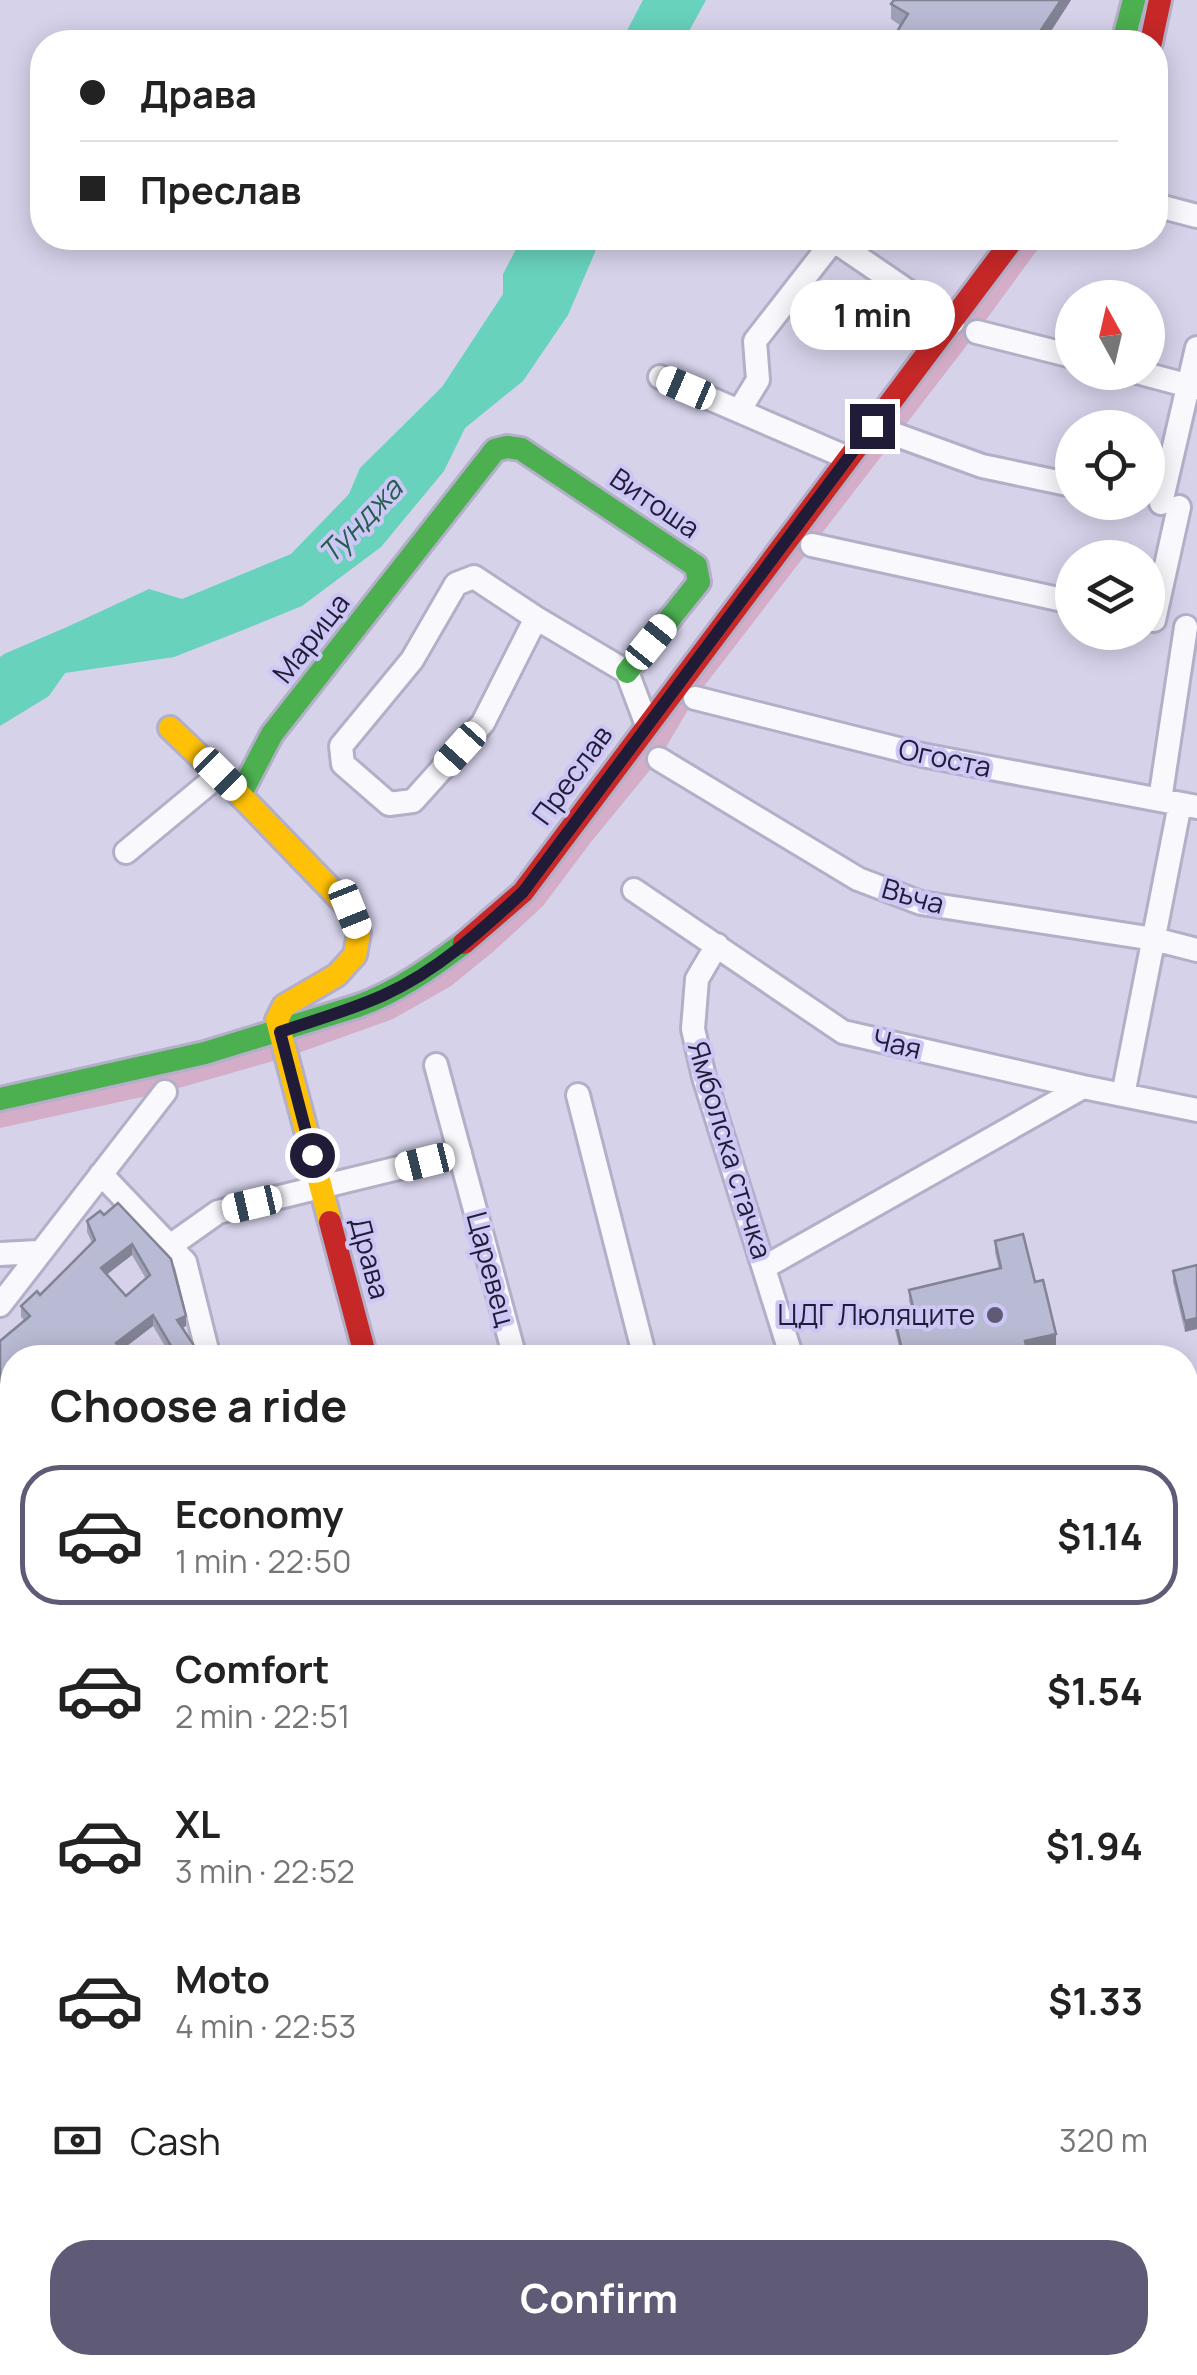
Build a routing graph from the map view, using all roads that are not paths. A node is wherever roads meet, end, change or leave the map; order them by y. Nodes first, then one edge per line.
1 (1134, 0) edge
2 (1160, 0) edge
3 (1126, 30) edge
4 (1154, 30) edge
5 (1168, 208) edge
6 (1197, 216) edge
7 (824, 250) edge
8 (848, 250) edge
9 (1005, 250) edge
10 (953, 322) junction
11 (978, 332) dead end
12 (1197, 348) edge
13 (1055, 352) edge
14 (660, 376) dead end
15 (1165, 380) edge
16 (1192, 387) edge
17 (740, 411) junction
18 (872, 426) junction
19 (521, 449) joint
20 (848, 458) junction
21 (1055, 481) edge
22 (1171, 505) edge
23 (1165, 540) edge
24 (812, 546) dead end
25 (1055, 598) edge
26 (536, 618) junction
27 (1165, 623) edge
28 (1192, 628) edge
29 (627, 672) junction
30 (695, 698) dead end
31 (647, 724) junction
32 (170, 728) dead end
33 (659, 760) dead end
34 (220, 774) junction
35 (240, 794) junction
36 (1179, 803) edge
37 (126, 852) dead end
38 (634, 890) dead end
39 (1154, 939) junction
40 (717, 945) junction
41 (1197, 950) edge
42 (280, 1032) junction
43 (436, 1065) dead end
44 (1083, 1087) junction
45 (165, 1092) dead end
46 (578, 1095) dead end
47 (1123, 1095) junction
48 (0, 1099) edge
49 (1197, 1110) edge
50 (460, 1153) junction
51 (101, 1174) junction
52 (321, 1188) junction
53 (170, 1246) junction
54 (38, 1252) junction
55 (0, 1254) edge
56 (765, 1267) junction
57 (0, 1305) edge
58 (206, 1345) edge
59 (363, 1345) edge
60 (512, 1345) edge
61 (643, 1345) edge
62 (788, 1345) edge

1 - 3 street
2 - 4 street
5 - 6 street
7 - 17 street
8 - 10 street
9 - 10 street, Преслав
10 - 18 street, Преслав
11 - 13 street
12 - 16 street
14 - 17 street
15 - 16 street
16 - 22 street
17 - 20 street
18 - 20 street, Преслав
18 - 21 street
19 - 29 street, Витоша
19 - 35 street, Марица
20 - 31 street, Преслав
22 - 23 street
24 - 25 street
26 - 26 street
26 - 29 street
27 - 28 street
28 - 36 street
29 - 31 street
30 - 36 street, Огоста
31 - 42 street, Преслав
32 - 34 street
33 - 39 street, Въча
34 - 35 street
34 - 37 street
35 - 42 street
36 - 39 street
38 - 40 street, Чая
39 - 41 street, Въча
39 - 47 street
40 - 44 street, Чая
40 - 56 street, Ямболска стачка
42 - 48 street, Преслав
42 - 52 street, Драва
43 - 50 street, Царевец
44 - 47 street, Чая
44 - 56 street
45 - 51 street
46 - 61 street
47 - 49 street, Чая
50 - 52 street
50 - 60 street, Царевец
51 - 53 street
51 - 54 street
52 - 53 street
52 - 59 street, Драва
53 - 58 street
54 - 55 street
54 - 57 street
56 - 62 street, Ямболска стачка

